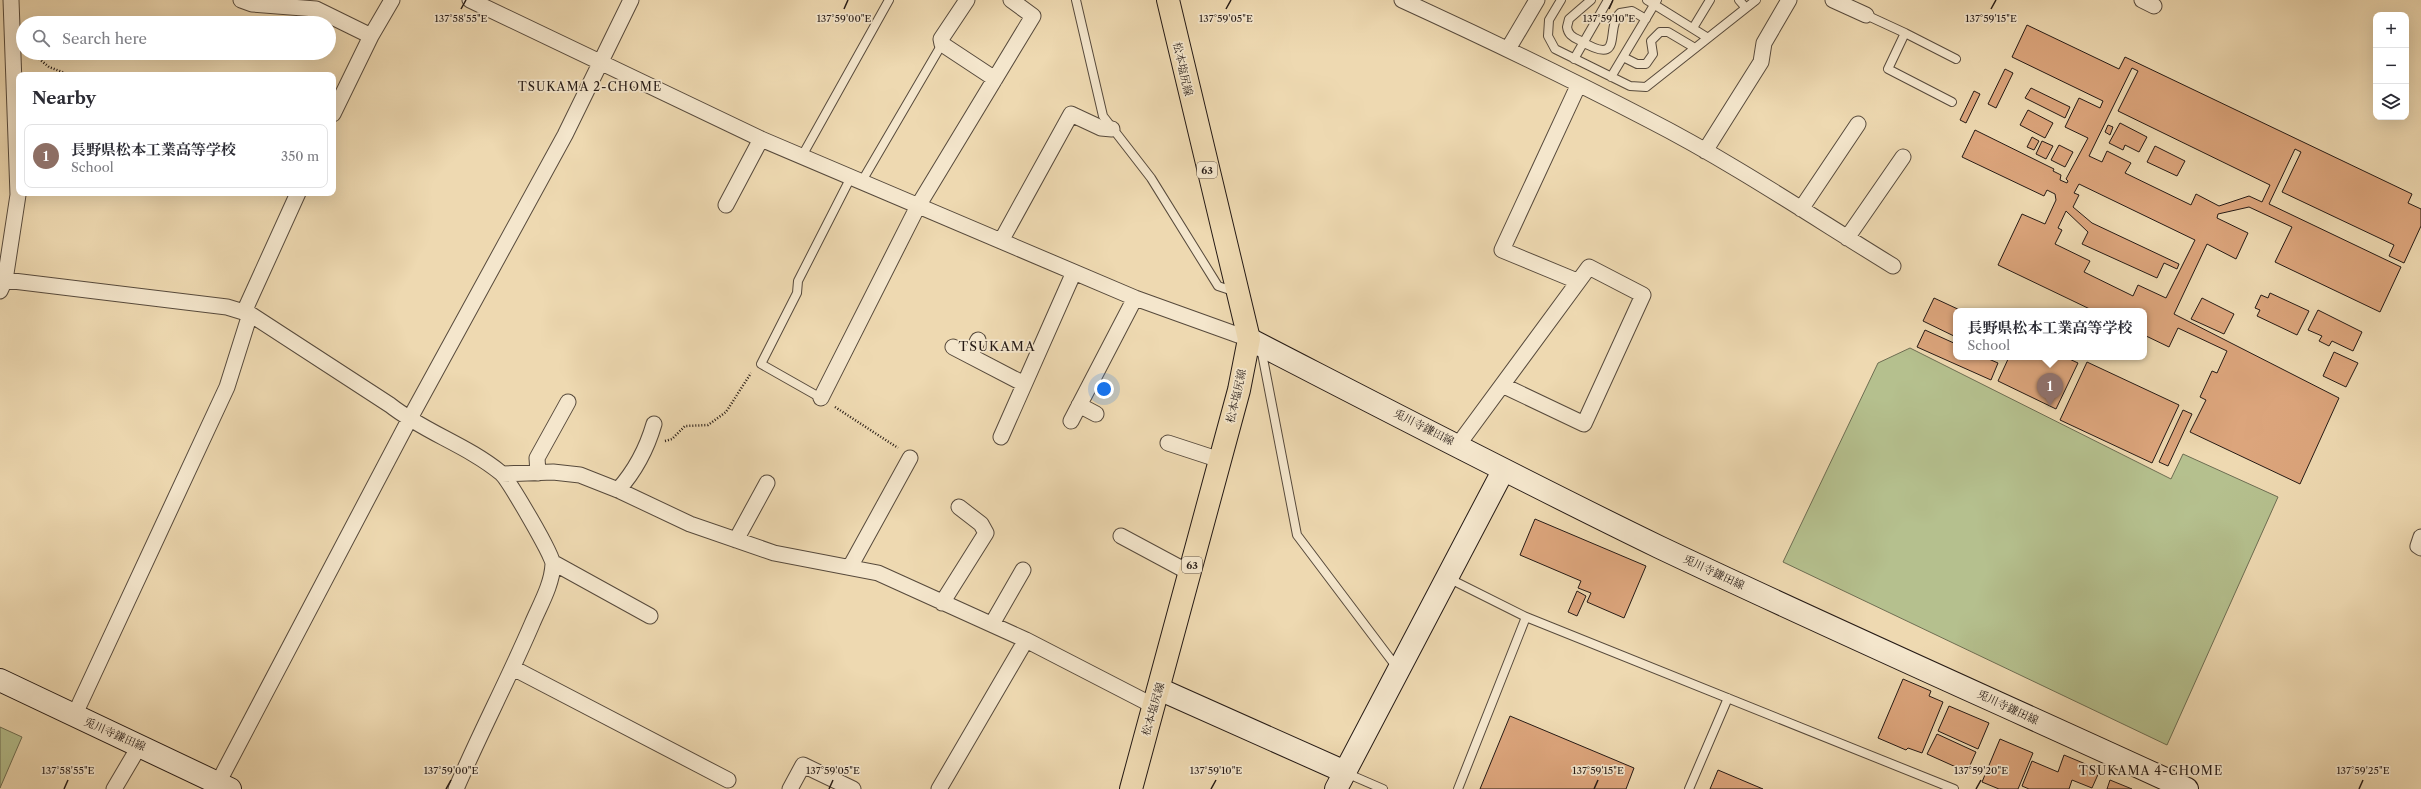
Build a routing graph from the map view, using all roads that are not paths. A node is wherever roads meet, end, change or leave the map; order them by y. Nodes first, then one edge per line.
1 (11, 0) edge
2 (241, 0) edge
3 (392, 0) edge
4 (470, 0) edge
5 (631, 0) edge
6 (889, 0) edge
7 (967, 0) edge
8 (1010, 0) edge
9 (1076, 0) edge
10 (1168, 0) edge
11 (1402, 0) edge
12 (1537, 0) edge
13 (1561, 0) edge
14 (1591, 0) edge
15 (1608, 0) edge
16 (1647, 0) edge
17 (1710, 0) edge
18 (1739, 0) edge
19 (1756, 0) edge
20 (1789, 0) edge
21 (1656, 2) edge
22 (1842, 2) edge
23 (1746, 8) junction
24 (1866, 14) joint
25 (330, 16) edge
26 (336, 19) edge
27 (1646, 20) junction
28 (1693, 28) junction
29 (1905, 33) junction
30 (371, 36) junction
31 (1708, 38) junction
32 (1583, 43) junction
33 (942, 44) junction
34 (1695, 48) junction
35 (1508, 49) junction
36 (1623, 57) junction
37 (1574, 59) junction
38 (1956, 59) dead end
39 (599, 62) junction
40 (1611, 77) junction
41 (995, 78) junction
42 (1578, 86) junction
43 (1952, 102) dead end
44 (336, 108) edge
45 (1858, 124) dead end
46 (1112, 129) junction
47 (16, 139) edge
48 (761, 139) junction
49 (1705, 151) junction
50 (802, 156) junction
51 (1903, 157) dead end
52 (856, 179) junction
53 (18, 196) edge
54 (297, 196) edge
55 (726, 205) dead end
56 (918, 206) junction
57 (1800, 209) junction
58 (1847, 238) junction
59 (1000, 241) junction
60 (1893, 266) dead end
61 (1074, 272) junction
62 (1577, 281) junction
63 (3, 286) edge
64 (1237, 292) junction
65 (1135, 298) junction
66 (247, 313) junction
67 (978, 340) dead end
68 (1255, 342) junction
69 (953, 347) dead end
70 (970, 356) junction
71 (1024, 384) junction
72 (1502, 385) junction
73 (821, 398) joint
74 (568, 402) dead end
75 (1080, 405) junction
76 (1096, 414) dead end
77 (409, 420) junction
78 (1071, 421) dead end
79 (654, 424) dead end
80 (1001, 437) dead end
81 (1168, 443) dead end
82 (1458, 445) junction
83 (910, 458) road end
84 (1220, 460) junction
85 (1503, 471) junction
86 (538, 473) junction
87 (502, 474) junction
88 (767, 483) dead end
89 (618, 490) junction
90 (959, 507) dead end
91 (1121, 536) dead end
92 (2421, 537) edge
93 (736, 540) junction
94 (2421, 548) edge
95 (554, 563) junction
96 (850, 567) junction
97 (1023, 570) dead end
98 (1190, 573) junction
99 (1447, 578) junction
100 (942, 603) junction
101 (650, 616) dead end
102 (1526, 617) junction
103 (992, 624) junction
104 (1026, 640) junction
105 (513, 668) junction
106 (1399, 670) junction
107 (0, 680) edge
108 (1156, 698) junction
109 (1728, 698) junction
110 (74, 716) junction
111 (140, 745) junction
112 (728, 780) dead end
113 (1341, 781) edge
114 (224, 786) edge
115 (1934, 786) edge
116 (114, 789) edge
117 (456, 789) edge
118 (790, 789) edge
119 (853, 789) edge
120 (939, 789) edge
121 (1131, 789) edge
122 (1383, 789) edge
123 (1458, 789) edge
124 (1689, 789) edge
125 (1954, 789) edge
126 (2187, 789) edge

1 - 47 street
2 - 25 street
3 - 30 street
4 - 39 street
5 - 39 street
6 - 50 lane
7 - 33 street
8 - 41 street
9 - 46 lane
10 - 64 main road, 松本塩尻線 / 63
11 - 35 street
12 - 35 street
13 - 37 lane
14 - 32 lane
15 - 32 lane
16 - 21 lane
17 - 28 lane
18 - 23 lane
19 - 23 lane
20 - 49 street
21 - 27 lane
21 - 28 lane
22 - 24 street
23 - 31 lane
24 - 29 lane
26 - 30 street
27 - 32 lane
27 - 36 lane
28 - 31 lane
29 - 38 lane
29 - 43 lane
30 - 44 street
31 - 34 lane
32 - 37 lane
33 - 41 street
33 - 52 lane
34 - 36 lane
34 - 40 lane
35 - 42 street
36 - 40 lane
37 - 40 lane
39 - 48 street
39 - 77 street
41 - 56 street
42 - 49 street
42 - 62 street
45 - 57 street
46 - 59 street
46 - 64 lane
48 - 50 street
48 - 55 street
49 - 57 street
50 - 52 street
51 - 58 street
52 - 56 street
52 - 73 lane
53 - 63 street
54 - 66 street
56 - 59 street
56 - 73 street
57 - 58 street
58 - 60 street
59 - 61 street
61 - 65 street
61 - 71 street
62 - 72 street
62 - 72 street
63 - 66 street
64 - 68 main road, 松本塩尻線 / 63
65 - 68 street
65 - 75 street
66 - 77 street
66 - 110 street
67 - 70 street
68 - 82 main road, 兎川寺鎌田線
68 - 84 main road, 松本塩尻線 / 63
68 - 106 lane
69 - 70 street
70 - 71 street
71 - 80 street
72 - 82 street
74 - 86 street
75 - 76 street
75 - 78 street
77 - 87 street
77 - 114 street
79 - 89 street
81 - 84 street
82 - 85 main road, 兎川寺鎌田線
83 - 96 street
84 - 98 main road, 松本塩尻線 / 63
85 - 99 main road
85 - 126 main road, 兎川寺鎌田線
86 - 87 street
86 - 89 street
87 - 95 street
88 - 93 street
89 - 93 street
90 - 100 street
91 - 98 street
92 - 94 street
93 - 96 street
95 - 101 street
95 - 105 street
96 - 100 street
97 - 103 street
98 - 108 main road, 松本塩尻線 / 63
99 - 102 lane
99 - 106 main road
100 - 103 street
102 - 109 lane
102 - 123 lane
103 - 104 street
104 - 108 street
104 - 120 street
105 - 112 street
105 - 117 street
106 - 113 main road
107 - 110 main road, 兎川寺鎌田線
108 - 113 main road
108 - 121 main road, 松本塩尻線 / 63
109 - 115 lane
109 - 124 lane
110 - 111 main road, 兎川寺鎌田線
111 - 114 main road, 兎川寺鎌田線
111 - 116 street
113 - 122 lane
115 - 125 lane
118 - 119 street

